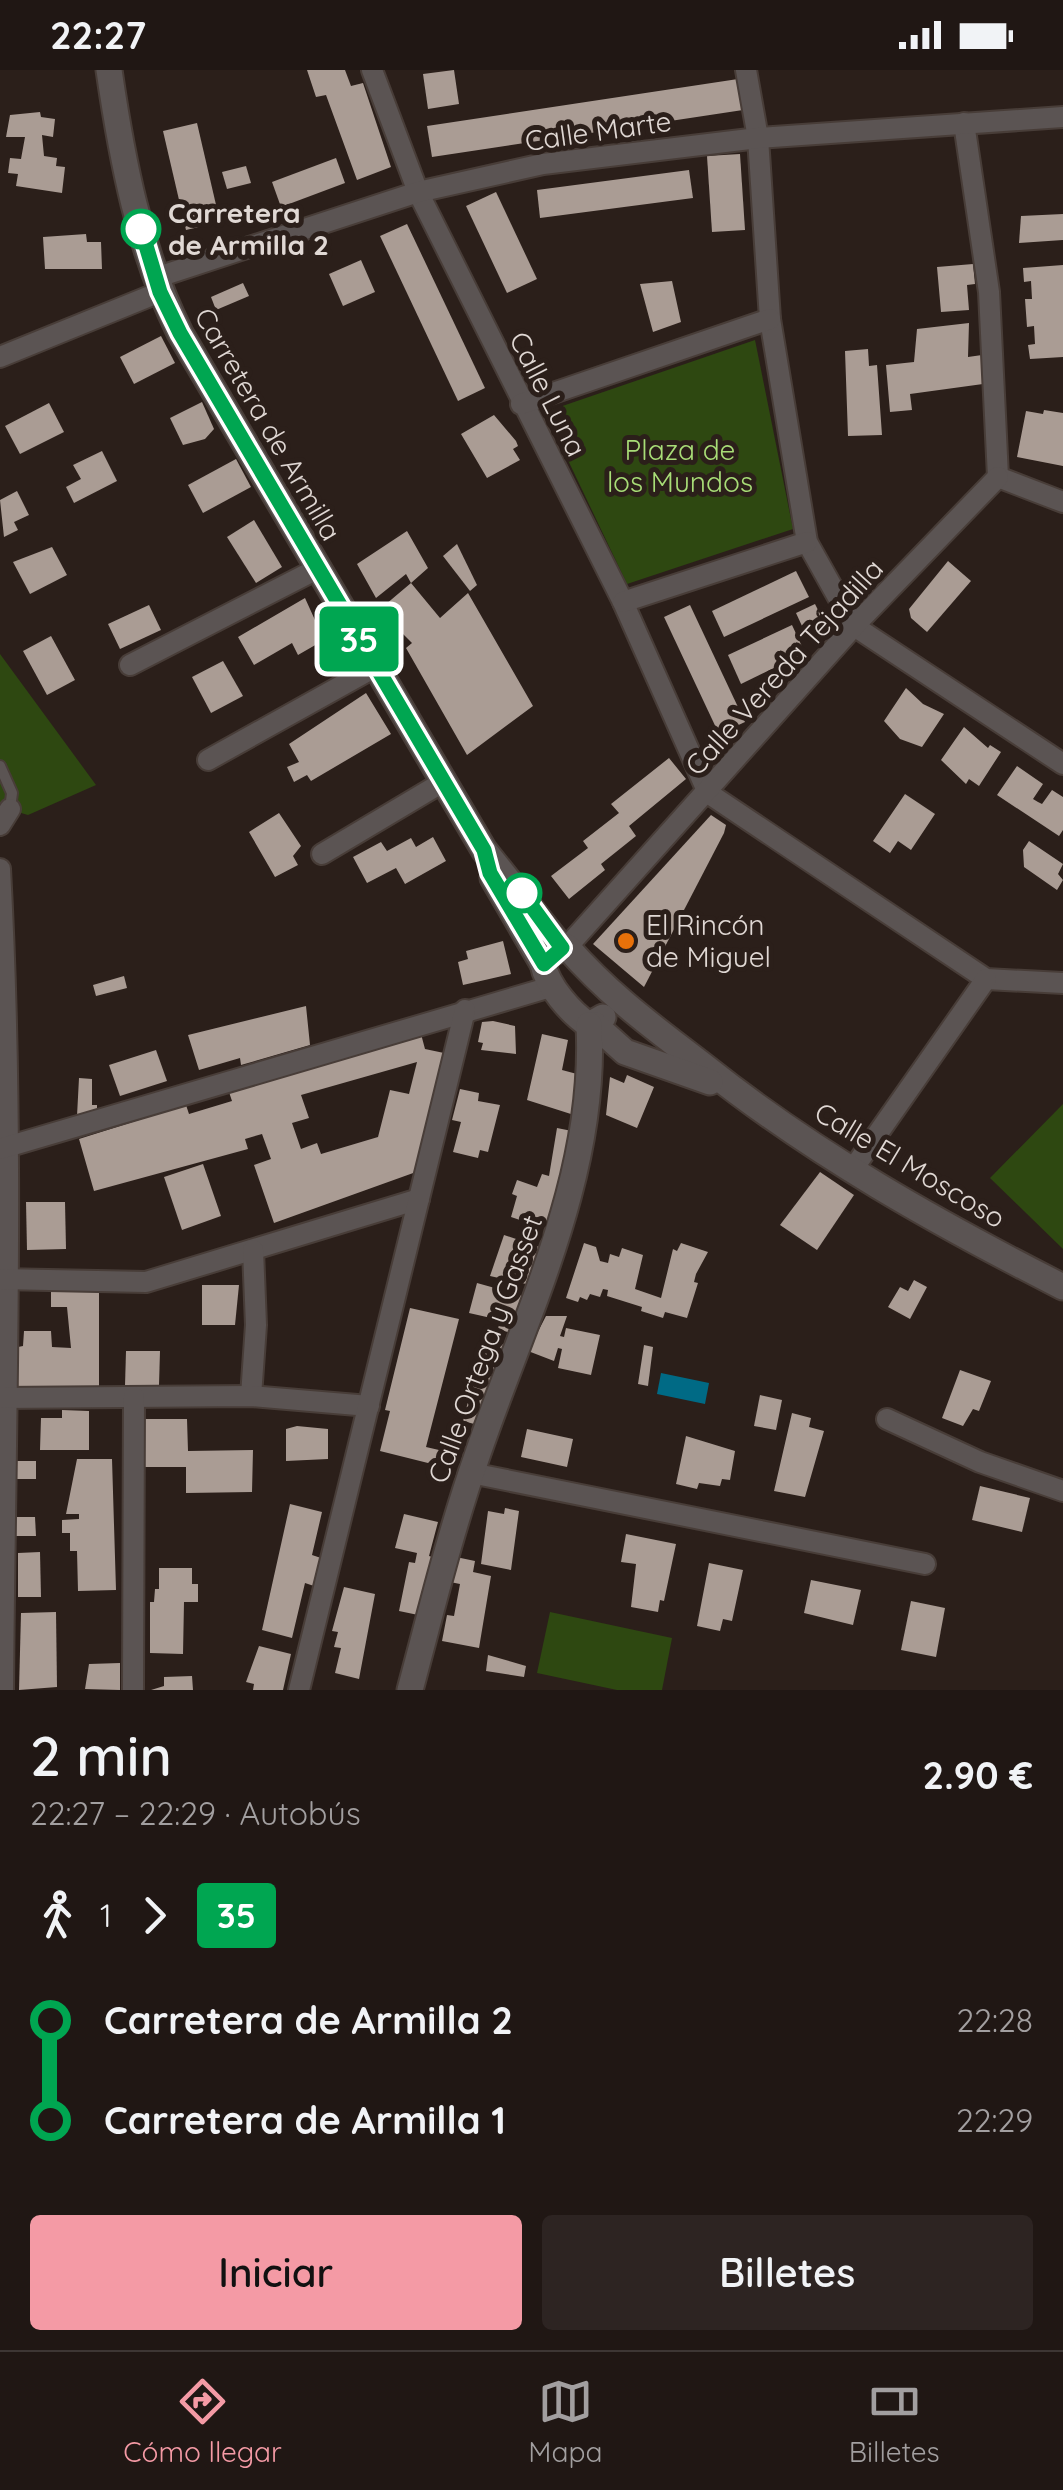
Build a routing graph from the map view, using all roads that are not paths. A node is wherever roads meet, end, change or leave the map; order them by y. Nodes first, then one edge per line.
1 (109, 70) edge
2 (372, 70) edge
3 (746, 70) edge
4 (1063, 117) edge
5 (964, 123) junction
6 (758, 138) junction
7 (418, 192) junction
8 (157, 285) junction
9 (770, 319) junction
10 (0, 358) edge
11 (521, 404) junction
12 (998, 477) junction
13 (1063, 502) edge
14 (807, 542) junction
15 (317, 569) junction
16 (623, 602) junction
17 (854, 626) junction
18 (130, 665) dead end
19 (375, 666) junction
20 (208, 760) dead end
21 (1063, 764) edge
22 (0, 766) edge
23 (443, 782) junction
24 (708, 793) junction
25 (5, 817) edge
26 (322, 854) dead end
27 (0, 869) edge
28 (2, 931) edge
29 (556, 961) junction
30 (986, 979) junction
31 (1063, 984) edge
32 (610, 995) junction
33 (465, 1010) junction
34 (592, 1025) junction
35 (729, 1089) junction
36 (6, 1149) edge
37 (853, 1169) junction
38 (419, 1199) junction
39 (253, 1250) junction
40 (2, 1279) edge
41 (1063, 1287) edge
42 (251, 1396) junction
43 (3, 1398) edge
44 (134, 1398) junction
45 (369, 1406) junction
46 (886, 1419) dead end
47 (471, 1473) junction
48 (1063, 1490) edge
49 (925, 1564) dead end
50 (415, 1689) edge
51 (3, 1690) edge
52 (133, 1690) edge
53 (299, 1690) edge

1 - 8 street, Carretera de Armilla
2 - 7 street, Calle Luna
3 - 6 street
4 - 5 street, Calle Marte
5 - 6 street, Calle Marte
5 - 12 street
6 - 7 street, Calle Marte
6 - 9 street
7 - 8 street, Calle Marte
7 - 11 street, Calle Luna
8 - 10 street, Calle Marte
8 - 15 street, Carretera de Armilla
9 - 11 street
9 - 14 street
11 - 16 street, Calle Luna
12 - 13 street
12 - 17 street, Calle Vereda Tejadilla
14 - 16 street
14 - 17 street
15 - 18 street
15 - 19 street, Carretera de Armilla
16 - 24 street, Calle Luna
17 - 21 street
17 - 24 street, Calle Vereda Tejadilla
19 - 20 street
19 - 23 street, Carretera de Armilla
22 - 25 lane
23 - 26 street
23 - 29 street, Carretera de Armilla
24 - 29 street, Calle Vereda Tejadilla
24 - 30 street
27 - 28 street
28 - 36 street
29 - 32 street, Calle El Moscoso
29 - 33 street
29 - 34 street, Calle El Moscoso
30 - 31 street
30 - 37 street
32 - 34 street
32 - 35 street, Calle El Moscoso
33 - 36 street
33 - 38 street
34 - 35 street, Calle El Moscoso
34 - 47 street, Calle Ortega y Gasset
35 - 37 street, Calle El Moscoso
36 - 40 street
37 - 41 street, Calle El Moscoso
38 - 39 street
38 - 45 street
39 - 40 street
39 - 42 street
40 - 43 street
42 - 44 street
42 - 45 street
43 - 44 street
43 - 51 street
44 - 52 street
45 - 53 street
46 - 48 street
47 - 49 street
47 - 50 street, Calle Ortega y Gasset

